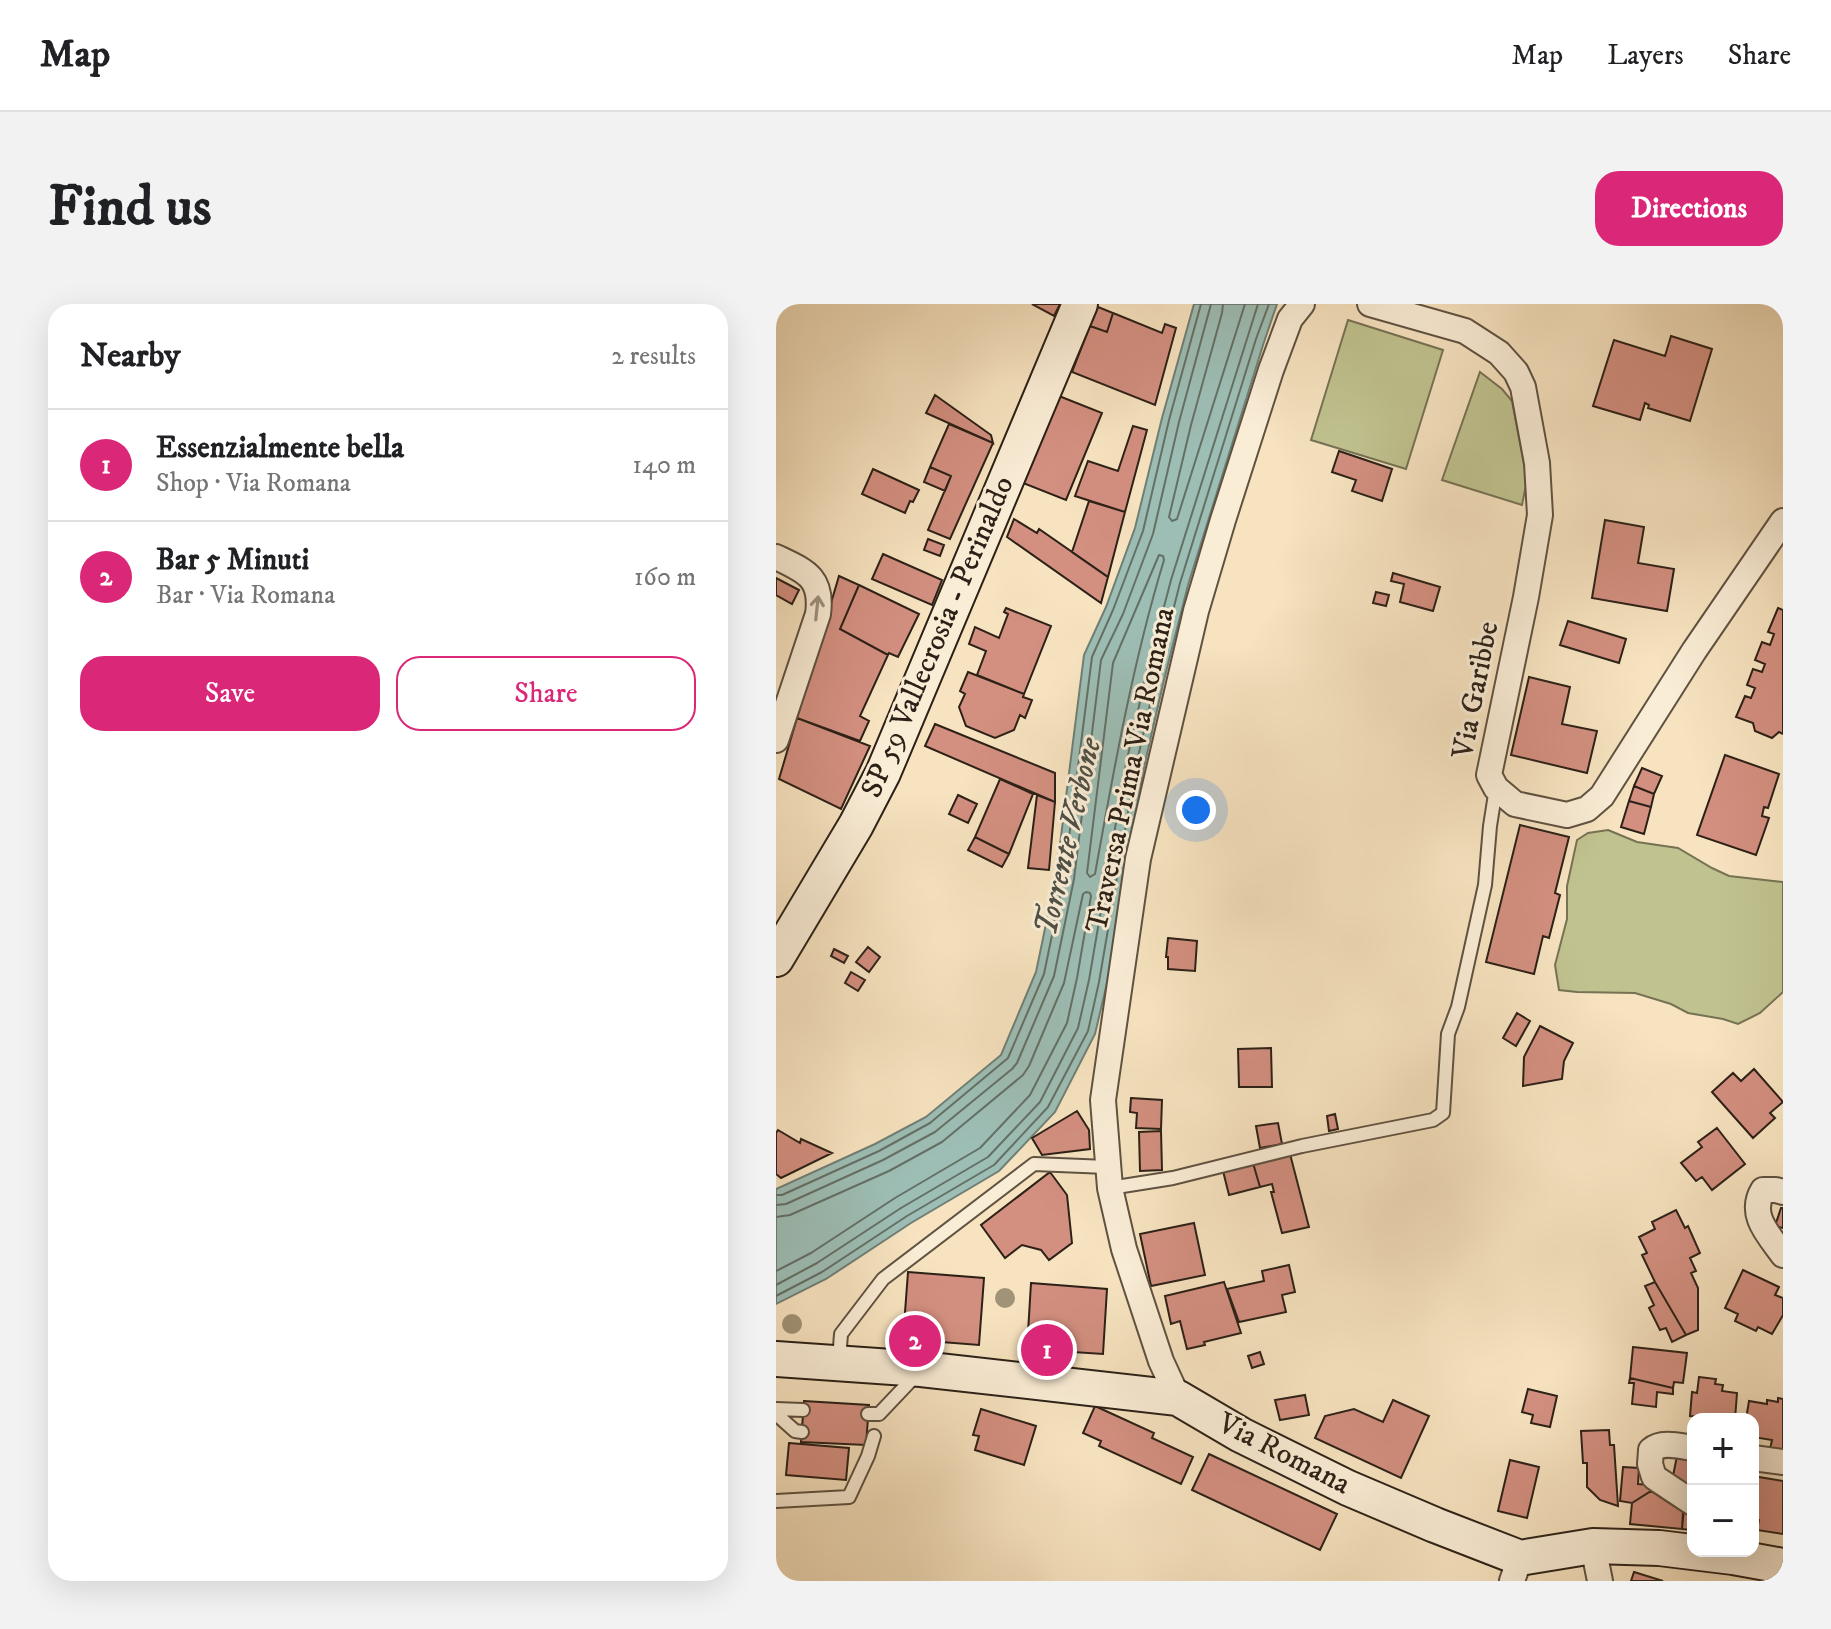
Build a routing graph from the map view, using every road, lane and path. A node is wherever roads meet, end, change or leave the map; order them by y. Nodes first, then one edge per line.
1 (1080, 304) edge
2 (1302, 304) edge
3 (1370, 304) edge
4 (1783, 521) edge
5 (776, 557) edge
6 (776, 740) edge
7 (1496, 788) junction
8 (776, 959) edge
9 (1108, 1178) junction
10 (1783, 1192) edge
11 (1783, 1255) edge
12 (776, 1359) edge
13 (838, 1363) junction
14 (921, 1369) junction
15 (1178, 1398) junction
16 (803, 1410) dead end
17 (776, 1411) edge
18 (802, 1432) dead end
19 (1687, 1447) edge
20 (1759, 1459) edge
21 (1783, 1462) edge
22 (1687, 1499) edge
23 (776, 1501) edge
24 (1593, 1546) junction
25 (1687, 1550) edge
26 (1746, 1557) edge
27 (1783, 1566) edge
28 (1516, 1570) edge
29 (1600, 1581) edge

1 - 8 street, SP 59 Vallecrosia - Perinaldo
2 - 9 street, Traversa Prima Via Romana
3 - 7 street, Via Garibbe
4 - 7 street, Via Garibbe
6 -> 5 street
7 - 9 lane
9 - 13 lane
9 - 15 street, Traversa Prima Via Romana
10 - 11 street
12 - 13 street, Via Romana
13 - 14 street, Via Romana
14 - 15 street, Via Romana
14 - 23 lane
15 - 28 street, Via Romana
16 - 17 lane
17 - 18 lane
19 - 22 street
20 - 21 street
24 - 25 street, Via Romana
24 - 28 street, Via Romana
24 - 29 street
26 - 27 street, Via Romana

